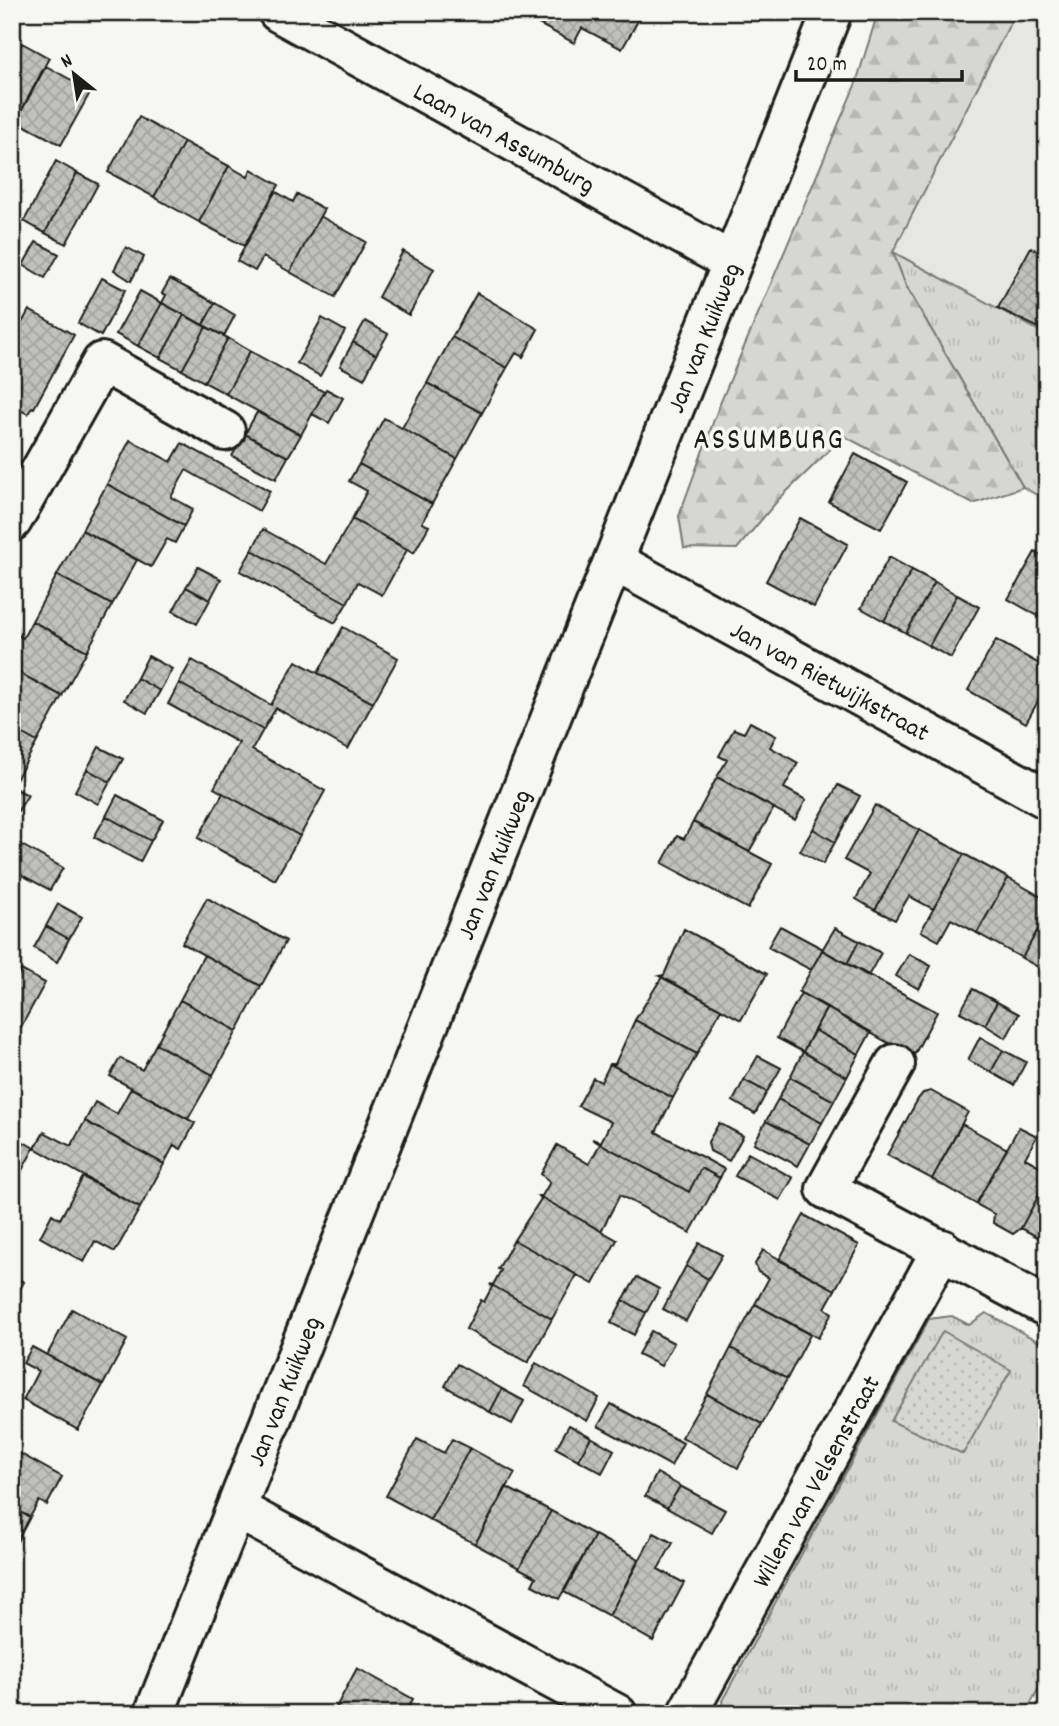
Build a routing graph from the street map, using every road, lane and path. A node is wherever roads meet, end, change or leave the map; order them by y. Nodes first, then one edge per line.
1 (278, 12) edge
2 (832, 12) edge
3 (732, 262) junction
4 (225, 431) dead end
5 (18, 498) edge
6 (614, 561) junction
7 (1047, 799) edge
8 (895, 1064) dead end
9 (942, 1249) junction
10 (1047, 1307) edge
11 (237, 1509) junction
12 (154, 1714) edge
13 (617, 1714) edge
14 (687, 1714) edge

1 - 3 street, Laan van Assumburg
2 - 3 street, Jan van Kuikweg
3 - 6 street, Jan van Kuikweg
4 - 5 street
6 - 7 street, Jan van Rietwijkstraat
6 - 11 street, Jan van Kuikweg
8 - 9 street
9 - 10 street
9 - 14 street, Willem van Velsenstraat
11 - 12 street, Jan van Kuikweg
11 - 13 street

